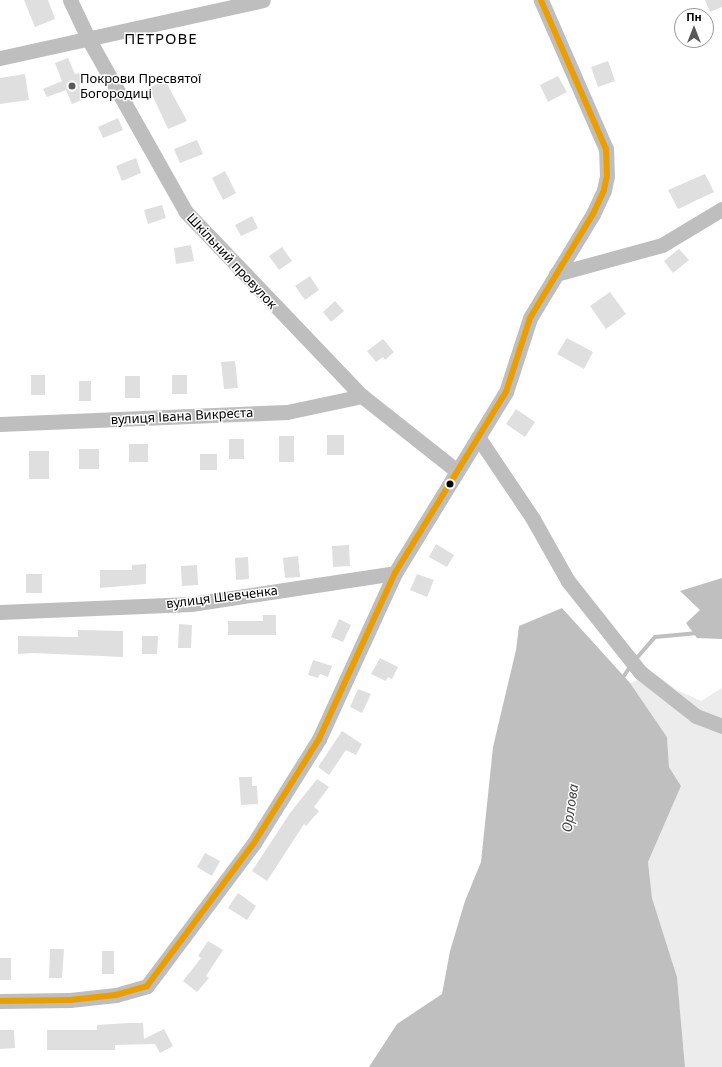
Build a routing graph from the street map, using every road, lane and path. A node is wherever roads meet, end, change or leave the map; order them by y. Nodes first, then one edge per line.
1 (70, 0) edge
2 (263, 0) edge
3 (541, 0) edge
4 (89, 40) junction
5 (0, 58) edge
6 (722, 209) edge
7 (556, 274) junction
8 (362, 396) junction
9 (0, 424) edge
10 (478, 437) junction
11 (457, 471) junction
12 (395, 573) junction
13 (0, 612) edge
14 (722, 726) edge
15 (0, 1001) edge

1 - 4 street, Шкільний провулок
2 - 4 street
3 - 7 street
4 - 5 street
4 - 8 street, Шкільний провулок
6 - 7 street
7 - 10 street
8 - 9 street, вулиця Івана Викреста
8 - 11 street, Шкільний провулок
10 - 11 street
10 - 14 street
11 - 12 street
12 - 13 street, вулиця Шевченка
12 - 15 street

